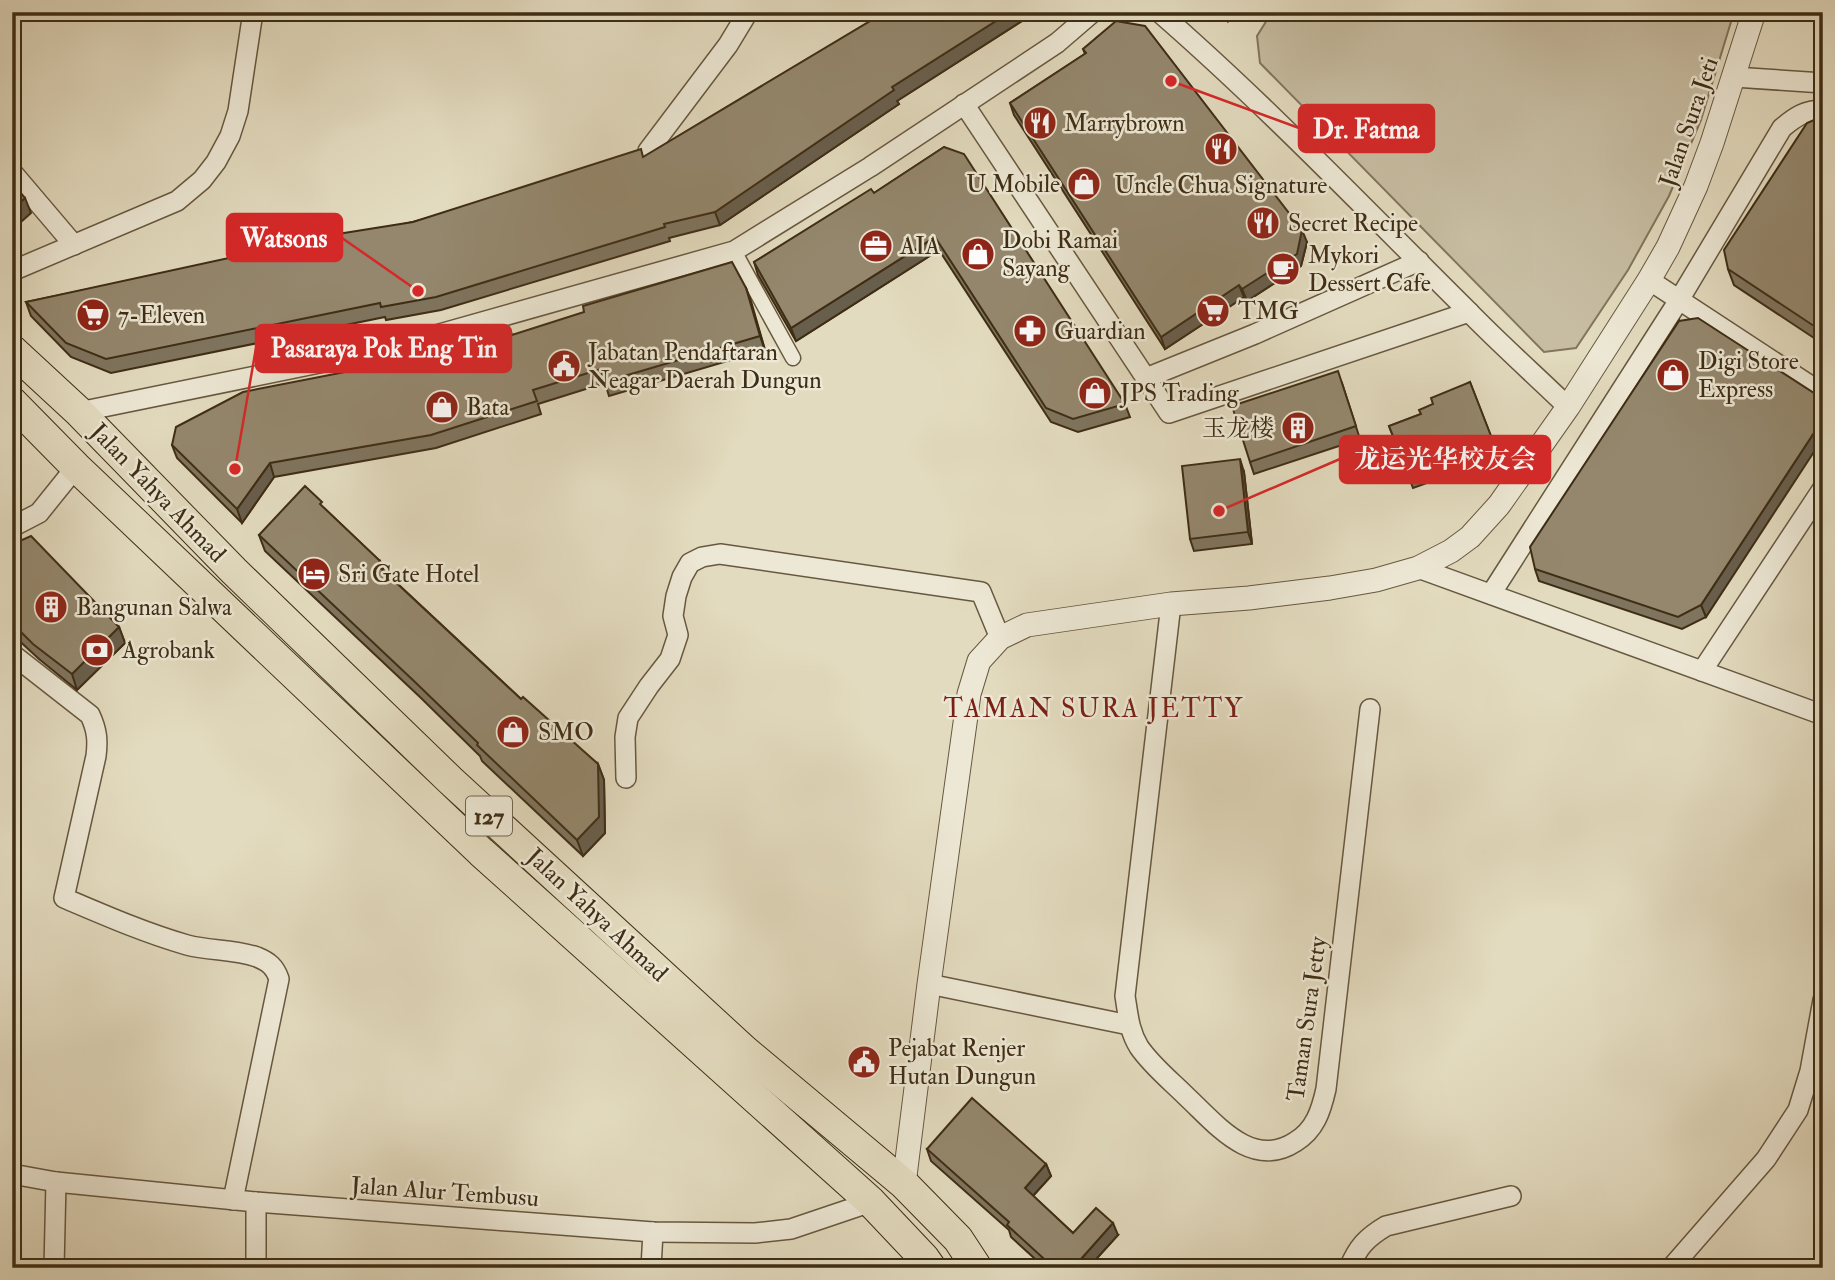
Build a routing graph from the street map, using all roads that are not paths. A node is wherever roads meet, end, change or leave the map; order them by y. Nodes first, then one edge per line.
1 (253, 12) edge
2 (748, 12) edge
3 (1093, 12) edge
4 (1158, 12) edge
5 (1754, 12) edge
6 (1734, 77) junction
7 (1823, 83) edge
8 (964, 104) junction
9 (1823, 110) edge
10 (648, 151) edge
11 (12, 172) edge
12 (74, 245) junction
13 (734, 251) junction
14 (1419, 261) junction
15 (12, 271) edge
16 (1649, 280) junction
17 (1679, 300) junction
18 (1469, 312) junction
19 (12, 350) edge
20 (793, 358) dead end
21 (1146, 378) junction
22 (1823, 394) edge
23 (12, 402) edge
24 (1568, 407) junction
25 (79, 412) junction
26 (76, 467) junction
27 (1823, 488) edge
28 (12, 528) edge
29 (1418, 568) junction
30 (1491, 594) junction
31 (1171, 604) junction
32 (1000, 638) junction
33 (12, 654) edge
34 (1702, 671) junction
35 (1370, 709) dead end
36 (1823, 715) edge
37 (626, 778) dead end
38 (929, 984) junction
39 (1823, 1000) edge
40 (1129, 1025) junction
41 (12, 1174) edge
42 (56, 1182) junction
43 (904, 1184) junction
44 (1511, 1196) dead end
45 (233, 1200) junction
46 (256, 1202) junction
47 (871, 1202) junction
48 (653, 1232) junction
49 (54, 1268) edge
50 (256, 1268) edge
51 (650, 1268) edge
52 (931, 1268) edge
53 (977, 1268) edge
54 (1349, 1268) edge
55 (1671, 1268) edge

1 - 12 street
2 - 10 street
3 - 8 street
4 - 14 street
5 - 6 street, Jalan Sura Jeti
6 - 7 street
6 - 16 street, Jalan Sura Jeti
8 - 13 street
8 - 21 street
9 - 17 street
11 - 12 street
12 - 15 street
13 - 20 street
13 - 25 street
14 - 18 street
14 - 21 street
16 - 17 street
16 - 24 street, Jalan Sura Jeti
17 - 22 street
17 - 30 street
18 - 21 street
18 - 24 street
19 - 25 main road, Jalan Yahya Ahmad / 127
23 - 26 main road, Jalan Yahya Ahmad / 127
24 - 29 street, Jalan Sura Jeti
25 - 43 main road, Jalan Yahya Ahmad / 127
26 - 28 street
26 - 47 main road, Jalan Yahya Ahmad / 127
27 - 34 street
29 - 30 street
29 - 31 street, Jalan Sura Jeti
30 - 34 street
31 - 32 street, Jalan Sura Jeti
31 - 40 street, Taman Sura Jetty
32 - 37 street
32 - 38 street
33 - 45 street
34 - 36 street
35 - 40 street, Taman Sura Jetty
38 - 40 street
38 - 43 street
39 - 55 street
41 - 42 street, Jalan Alur Tembusu
42 - 45 street, Jalan Alur Tembusu
42 - 49 street
43 - 53 main road, Jalan Yahya Ahmad / 127
44 - 54 street
45 - 46 street, Jalan Alur Tembusu
46 - 48 street, Jalan Alur Tembusu
46 - 50 street
47 - 48 street, Jalan Alur Tembusu
47 - 52 main road, Jalan Yahya Ahmad / 127
48 - 51 street

